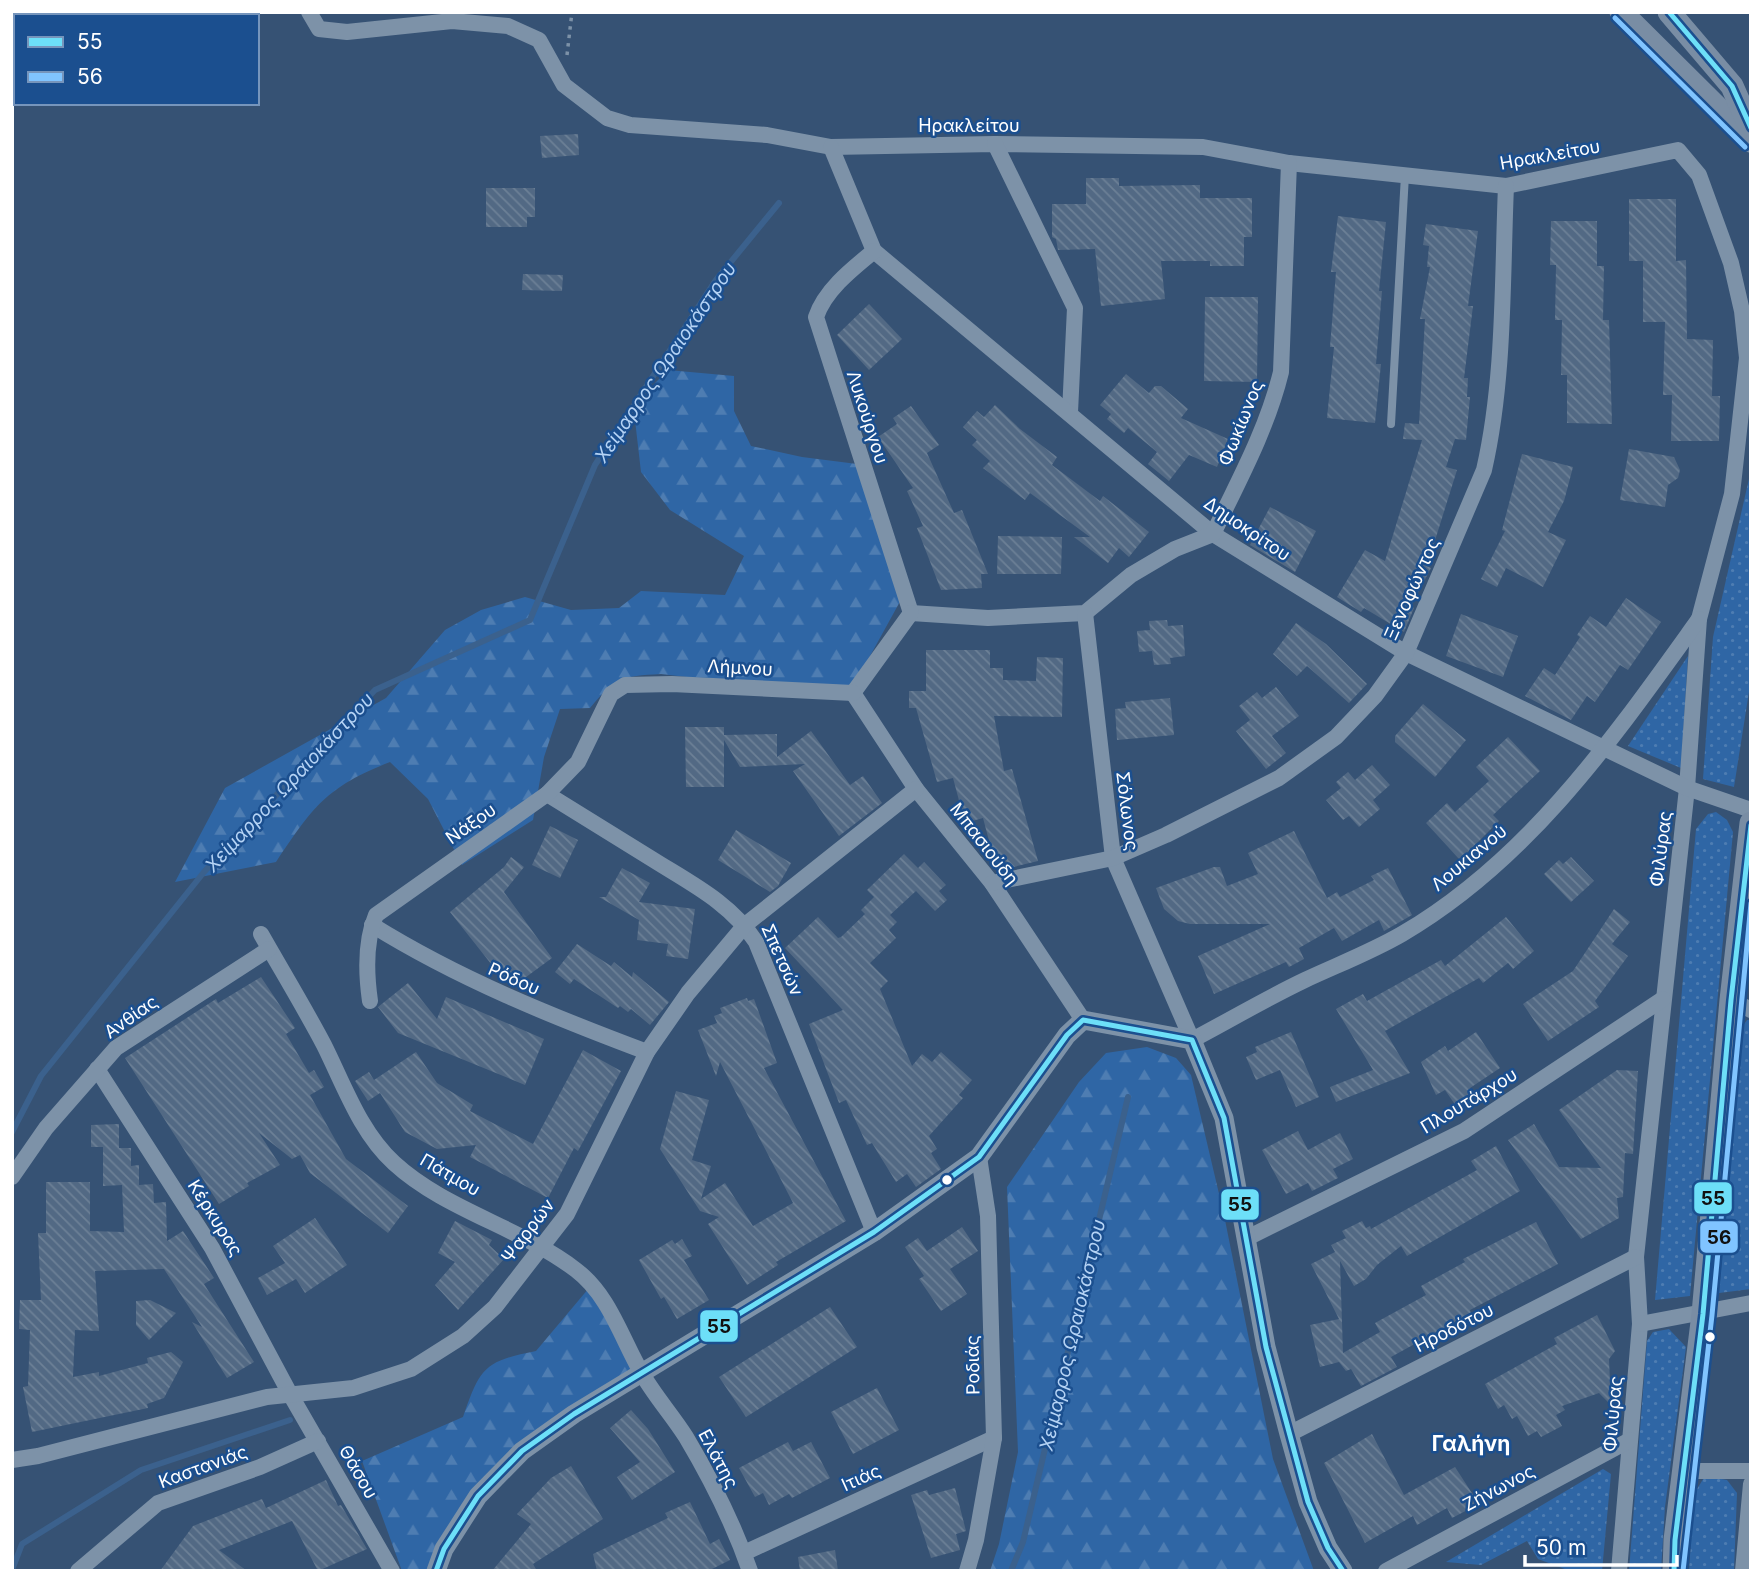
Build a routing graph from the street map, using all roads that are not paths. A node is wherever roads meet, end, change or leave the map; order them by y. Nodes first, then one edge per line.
1 (309, 12) edge
2 (1621, 12) edge
3 (1669, 12) edge
4 (1751, 129) edge
5 (1751, 141) edge
6 (995, 144) junction
7 (831, 147) junction
8 (1678, 149) joint
9 (1289, 163) junction
10 (1405, 175) junction
11 (1506, 186) junction
12 (874, 251) junction
13 (1070, 412) junction
14 (1391, 424) dead end
15 (1213, 534) junction
16 (911, 613) junction
17 (1085, 613) junction
18 (1699, 619) junction
19 (1406, 653) junction
20 (625, 685) joint
21 (853, 693) junction
22 (1605, 750) junction
23 (1687, 788) junction
24 (916, 789) junction
25 (547, 794) junction
26 (1750, 825) edge
27 (1112, 858) junction
28 (992, 883) junction
29 (372, 925) junction
30 (745, 925) junction
31 (261, 934) dead end
32 (269, 949) junction
33 (1741, 994) edge
34 (1663, 999) junction
35 (370, 1001) dead end
36 (1083, 1020) junction
37 (1192, 1040) junction
38 (647, 1052) junction
39 (97, 1069) junction
40 (979, 1157) junction
41 (12, 1177) edge
42 (874, 1232) junction
43 (1247, 1238) junction
44 (542, 1248) junction
45 (1636, 1257) junction
46 (1751, 1303) edge
47 (1703, 1314) junction
48 (1640, 1324) junction
49 (641, 1373) junction
50 (290, 1394) junction
51 (1289, 1434) junction
52 (994, 1438) junction
53 (1630, 1440) junction
54 (318, 1441) junction
55 (12, 1460) edge
56 (1684, 1471) junction
57 (1751, 1471) edge
58 (1751, 1484) edge
59 (444, 1549) junction
60 (744, 1553) junction
61 (78, 1571) edge
62 (392, 1571) edge
63 (426, 1571) edge
64 (436, 1571) edge
65 (750, 1571) edge
66 (967, 1571) edge
67 (1343, 1571) edge
68 (1386, 1571) edge
69 (1619, 1571) edge
70 (1674, 1571) edge
71 (1743, 1571) edge

1 - 7 street, Ηρακλείτου
2 - 5 main road
3 - 4 main road
6 - 7 street, Ηρακλείτου
6 - 9 street, Ηρακλείτου
6 - 13 street
7 - 12 street, Δημοκρίτου
8 - 11 street, Ηρακλείτου
8 - 18 street, Φιλύρας
9 - 10 street, Ηρακλείτου
9 - 15 street, Φωκίωνος
10 - 11 street, Ηρακλείτου
10 - 14 lane
11 - 19 street, Ξενοφώντος
12 - 13 street, Δημοκρίτου
12 - 16 street, Λυκούργου
13 - 15 street, Δημοκρίτου
15 - 17 street
15 - 19 street, Δημοκρίτου
16 - 17 street
16 - 21 street
17 - 27 street, Σόλωνος
18 - 22 street, Λουκιανού
18 - 23 street, Φιλύρας
19 - 22 street, Δημοκρίτου
19 - 27 street, Ξενοφώντος
20 - 21 street, Λήμνου
20 - 25 street, Νάξου
21 - 24 street, Μπασιούδη
22 - 23 street, Δημοκρίτου
22 - 37 street, Λουκιανού
23 - 26 street, Δημοκρίτου
23 - 34 street, Φιλύρας
24 - 28 street, Μπασιούδη
24 - 30 street, Ψαρρών
25 - 29 street, Νάξου
25 - 30 street, Σπετσών
26 - 33 main road
27 - 28 street, Ξενοφώντος
27 - 37 street, Σόλωνος
28 - 36 street, Μπασιούδη
29 - 35 street
29 - 38 street, Ρόδου
30 - 38 street, Ψαρρών
30 - 42 street, Σπετσών
31 - 32 street, Πάτμου
32 - 39 street, Ανθίας
32 - 44 street, Πάτμου
33 - 47 main road
34 - 43 street, Πλουτάρχου
34 - 45 street, Φιλύρας
36 - 37 street
36 - 40 street
37 - 43 street
38 - 44 street, Ψαρρών
39 - 41 street, Ανθίας
39 - 50 street, Κέρκυρας
40 - 42 street
40 - 52 street, Ροδιάς
42 - 49 street
43 - 51 street
44 - 49 street, Πάτμου
44 - 50 street, Ψαρρών
45 - 48 street, Φιλύρας
45 - 51 street, Ηροδότου
46 - 47 street
47 - 48 street
47 - 56 main road
48 - 53 street, Φιλύρας
49 - 59 street
49 - 60 street, Ελάτης
50 - 54 street, Θάσου
50 - 55 street, Ψαρρών
51 - 67 street
52 - 60 street, Ιτιάς
52 - 66 street, Ροδιάς
53 - 68 street, Ζήνωνος
53 - 69 street, Φιλύρας
54 - 61 street, Καστανιάς
54 - 62 street, Θάσου
56 - 57 street
56 - 70 main road
58 - 71 street
59 - 63 street
59 - 64 street
60 - 65 street, Ελάτης

